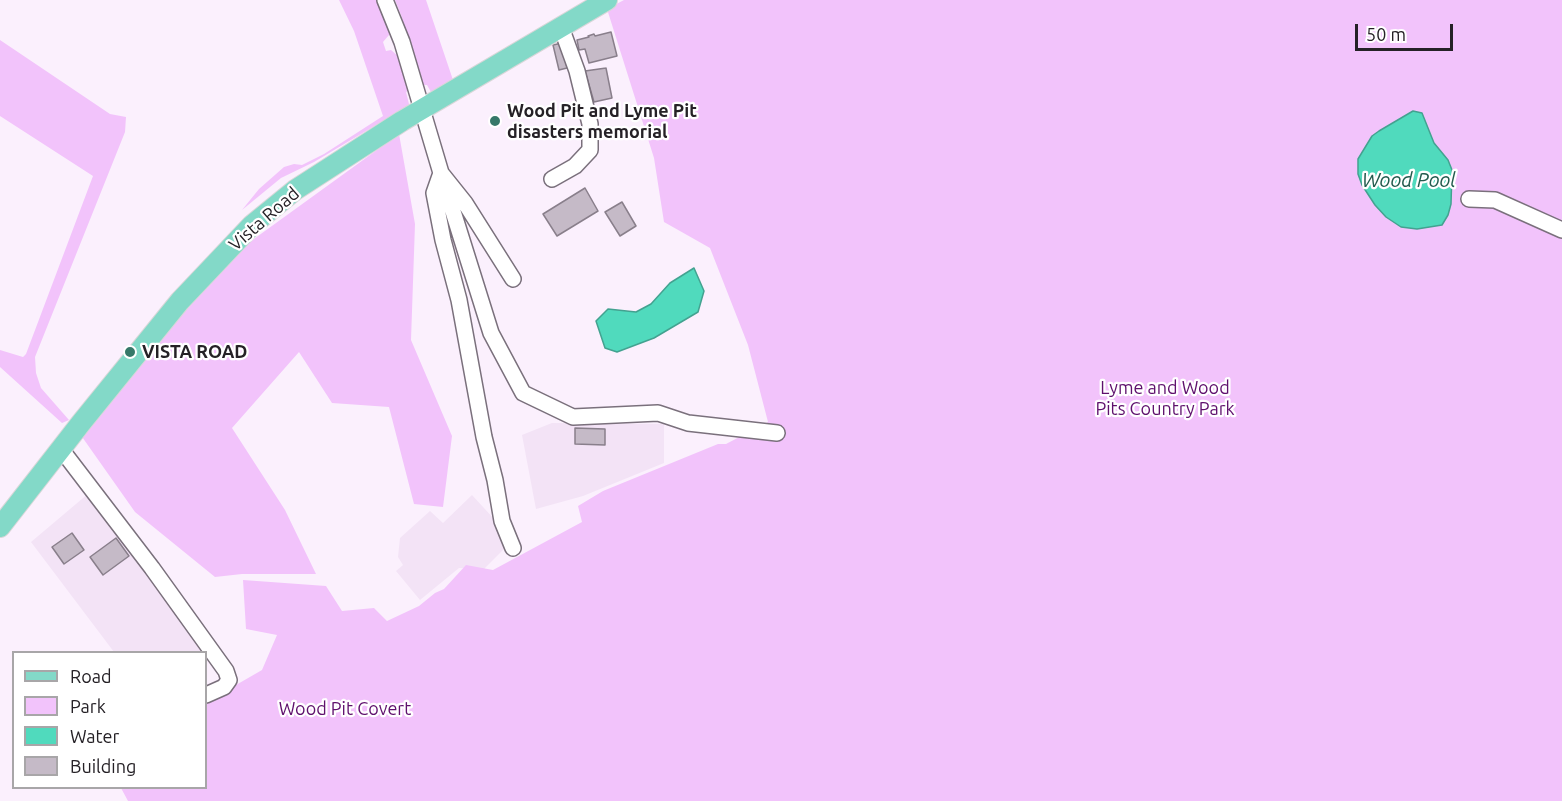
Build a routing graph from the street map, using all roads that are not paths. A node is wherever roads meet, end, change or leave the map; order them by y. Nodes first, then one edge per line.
1 (385, 0) edge
2 (607, 0) edge
3 (561, 27) junction
4 (423, 109) junction
5 (441, 173) junction
6 (552, 179) dead end
7 (1469, 199) dead end
8 (1562, 230) edge
9 (513, 279) dead end
10 (777, 433) dead end
11 (62, 449) junction
12 (0, 527) edge
13 (513, 548) dead end
14 (207, 695) edge

1 - 4 lane
2 - 3 main road, Vista Road
3 - 4 main road, Vista Road
3 - 6 lane
4 - 5 lane
4 - 11 main road, Vista Road
5 - 9 lane
5 - 10 lane
5 - 13 lane
7 - 8 lane
11 - 12 main road, Vista Road
11 - 14 lane

